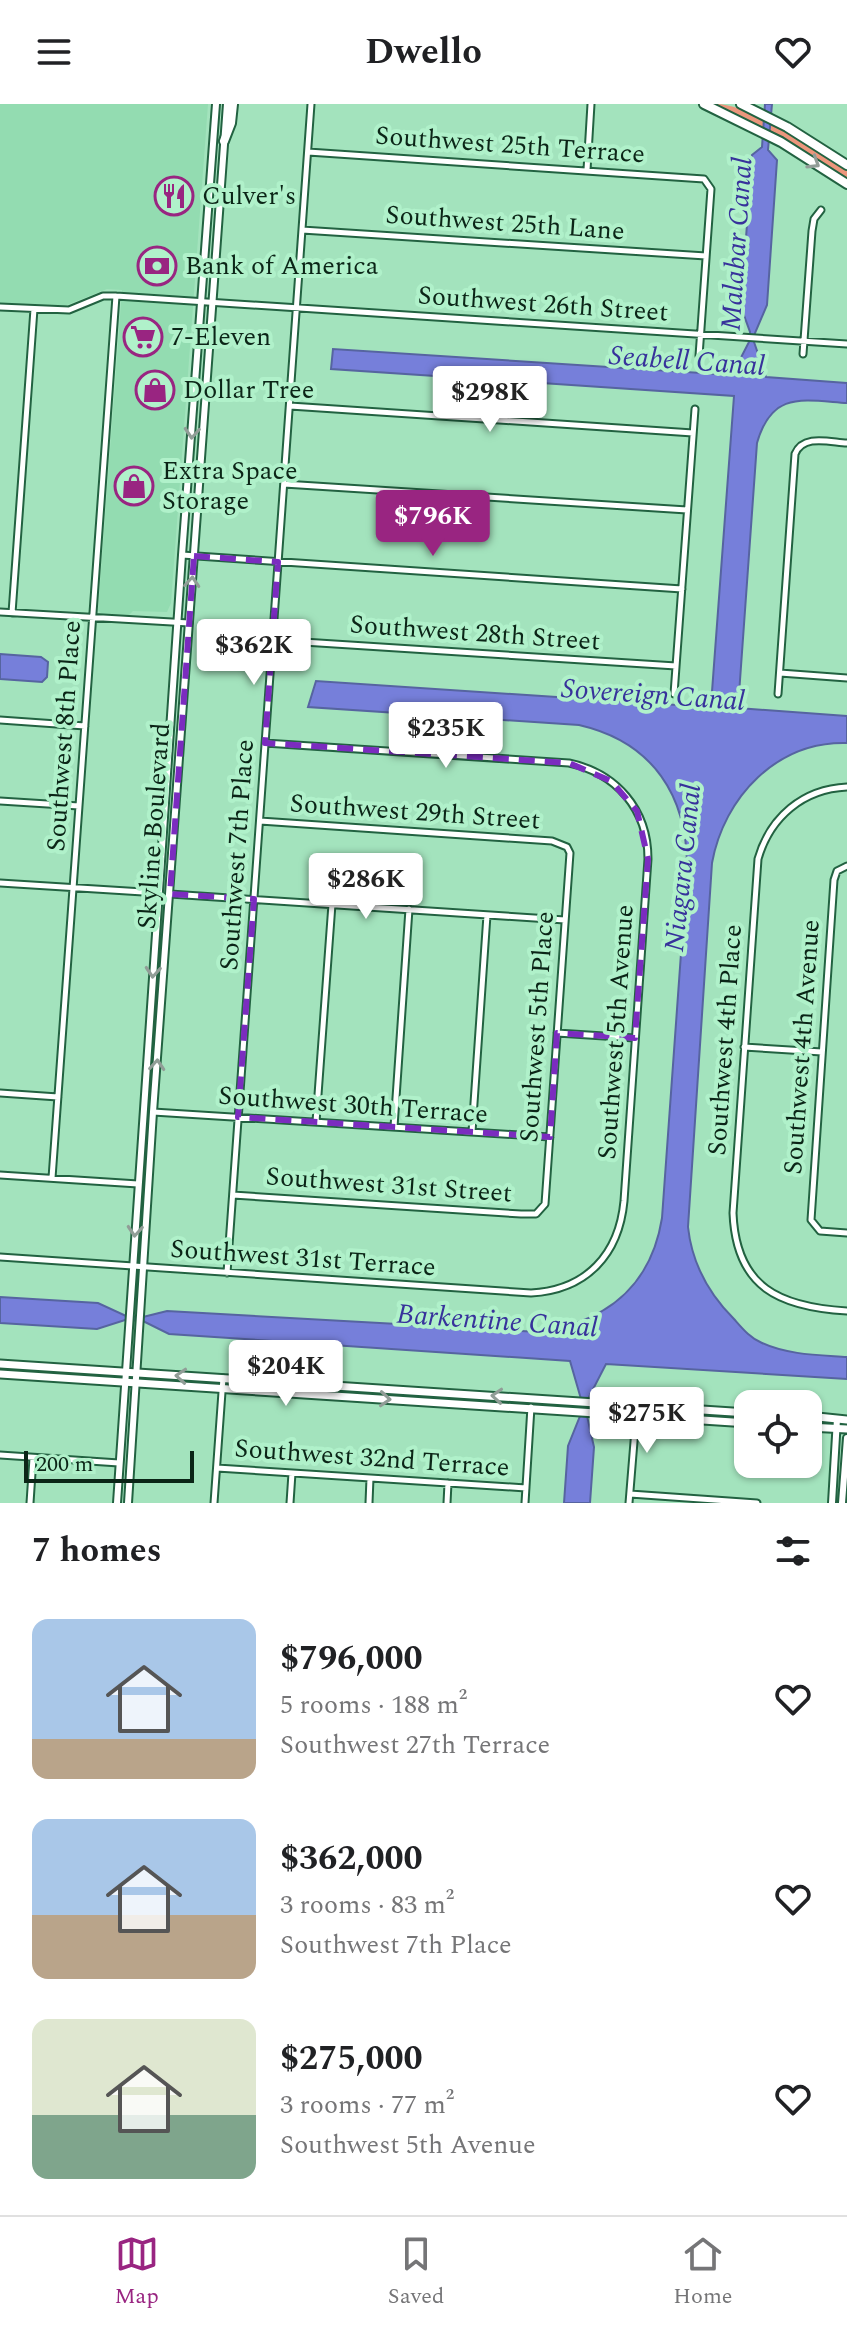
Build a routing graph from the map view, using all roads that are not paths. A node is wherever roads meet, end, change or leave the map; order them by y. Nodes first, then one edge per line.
1 (216, 104) edge
2 (230, 104) edge
3 (311, 104) edge
4 (591, 104) edge
5 (704, 104) edge
6 (741, 104) edge
7 (224, 141) joint
8 (308, 152) junction
9 (847, 165) edge
10 (587, 170) junction
11 (847, 184) edge
12 (821, 210) dead end
13 (302, 230) junction
14 (706, 256) junction
15 (116, 296) junction
16 (202, 301) junction
17 (212, 302) junction
18 (0, 307) edge
19 (295, 307) junction
20 (34, 309) junction
21 (700, 334) junction
22 (804, 341) junction
23 (847, 344) edge
24 (803, 354) dead end
25 (699, 356) dead end
26 (290, 406) junction
27 (695, 409) dead end
28 (693, 433) junction
29 (847, 443) edge
30 (284, 484) junction
31 (687, 510) junction
32 (182, 555) junction
33 (194, 556) junction
34 (278, 562) junction
35 (682, 589) junction
36 (0, 612) edge
37 (12, 613) junction
38 (92, 618) junction
39 (178, 621) junction
40 (189, 623) junction
41 (272, 640) junction
42 (676, 666) junction
43 (780, 673) junction
44 (847, 678) edge
45 (674, 694) dead end
46 (778, 694) dead end
47 (0, 720) edge
48 (85, 726) junction
49 (265, 743) junction
50 (847, 787) edge
51 (0, 801) edge
52 (79, 806) junction
53 (260, 821) junction
54 (567, 847) joint
55 (847, 866) edge
56 (0, 883) edge
57 (73, 888) junction
58 (159, 893) junction
59 (170, 894) junction
60 (254, 899) junction
61 (332, 904) junction
62 (409, 909) junction
63 (487, 915) junction
64 (565, 920) junction
65 (557, 1033) junction
66 (635, 1038) junction
67 (744, 1047) junction
68 (822, 1052) junction
69 (0, 1093) edge
70 (58, 1097) junction
71 (143, 1111) junction
72 (153, 1112) junction
73 (238, 1117) junction
74 (316, 1122) junction
75 (394, 1127) junction
76 (472, 1132) junction
77 (550, 1137) junction
78 (0, 1175) edge
79 (52, 1178) junction
80 (138, 1184) junction
81 (149, 1185) junction
82 (233, 1195) junction
83 (542, 1210) joint
84 (847, 1233) edge
85 (0, 1257) edge
86 (133, 1266) junction
87 (597, 1266) joint
88 (143, 1267) junction
89 (227, 1273) junction
90 (847, 1311) edge
91 (0, 1364) edge
92 (126, 1371) junction
93 (136, 1372) junction
94 (0, 1374) edge
95 (223, 1378) junction
96 (125, 1381) junction
97 (135, 1382) junction
98 (222, 1389) junction
99 (532, 1398) junction
100 (637, 1405) junction
101 (531, 1409) junction
102 (734, 1412) edge
103 (636, 1416) junction
104 (822, 1417) edge
105 (837, 1419) junction
106 (847, 1420) edge
107 (734, 1422) edge
108 (822, 1428) edge
109 (836, 1429) junction
110 (847, 1429) edge
111 (847, 1438) edge
112 (0, 1455) edge
113 (33, 1458) junction
114 (119, 1463) junction
115 (217, 1468) junction
116 (292, 1473) junction
117 (370, 1478) junction
118 (448, 1483) junction
119 (526, 1488) junction
120 (630, 1494) junction
121 (30, 1503) edge
122 (117, 1503) edge
123 (128, 1503) edge
124 (214, 1503) edge
125 (290, 1503) edge
126 (369, 1503) edge
127 (447, 1503) edge
128 (525, 1503) edge
129 (629, 1503) edge
130 (757, 1503) edge
131 (832, 1503) edge
132 (842, 1503) edge

1 - 16 street, Skyline Boulevard
2 - 7 highway
3 - 8 street, Southwest 7th Place
4 - 10 street
5 -> 11 highway
6 - 9 highway
7 - 17 street, Skyline Boulevard
8 - 10 street, Southwest 25th Terrace
8 - 13 street, Southwest 7th Place
10 - 14 street, Southwest 25th Terrace
12 - 22 street
13 - 14 street, Southwest 25th Lane
13 - 19 street, Southwest 7th Place
14 - 21 street
15 - 16 street, Southwest 26th Street
15 - 20 street, Southwest 26th Street
15 - 38 street, Southwest 8th Place
16 - 17 street, Southwest 26th Street
16 -> 32 street, Skyline Boulevard
17 - 19 street, Southwest 26th Street
17 - 33 street, Skyline Boulevard
18 - 20 street, Southwest 26th Street
19 - 21 street, Southwest 26th Street
19 - 26 street, Southwest 7th Place
20 - 37 street
21 - 22 street, Southwest 26th Street
21 - 25 street
22 - 23 street, Southwest 26th Street
22 - 24 street
26 - 28 street
26 - 30 street, Southwest 7th Place
27 - 28 street
28 - 31 street
29 - 43 street
30 - 31 street
30 - 34 street, Southwest 7th Place
31 - 35 street
32 - 33 street
32 - 39 street, Skyline Boulevard
33 - 34 street
40 -> 33 street, Skyline Boulevard
34 - 35 street
34 - 41 street, Southwest 7th Place
35 - 42 street
36 - 37 street
37 - 38 street
38 - 39 street
38 - 48 street, Southwest 8th Place
39 - 40 street
39 - 58 street, Skyline Boulevard
40 - 59 street, Skyline Boulevard
41 - 42 street, Southwest 28th Street
41 - 49 street, Southwest 7th Place
42 - 45 street
43 - 44 street
43 - 46 street
47 - 48 street
48 - 52 street, Southwest 8th Place
49 - 53 street, Southwest 7th Place
49 - 66 street, Southwest 5th Avenue
50 - 67 street, Southwest 4th Place
51 - 52 street
52 - 57 street, Southwest 8th Place
53 - 54 street, Southwest 29th Street
53 - 60 street, Southwest 7th Place
54 - 64 street, Southwest 5th Place
55 - 68 street, Southwest 4th Avenue
56 - 57 street
57 - 58 street
57 - 70 street, Southwest 8th Place
58 - 59 street
58 -> 71 street, Skyline Boulevard
59 - 60 street
72 -> 59 street, Skyline Boulevard
60 - 61 street
60 - 73 street, Southwest 7th Place
61 - 62 street
61 - 74 street
62 - 63 street
62 - 75 street
63 - 64 street
63 - 76 street
64 - 65 street, Southwest 5th Place
65 - 66 street
65 - 77 street, Southwest 5th Place
66 - 87 street, Southwest 5th Avenue
67 - 68 street
67 - 90 street, Southwest 4th Place
68 - 84 street, Southwest 4th Avenue
69 - 70 street
70 - 79 street, Southwest 8th Place
71 - 72 street
71 - 80 street, Skyline Boulevard
72 - 73 street, Southwest 30th Terrace
72 - 81 street, Skyline Boulevard
73 - 74 street, Southwest 30th Terrace
73 - 82 street, Southwest 7th Place
74 - 75 street, Southwest 30th Terrace
75 - 76 street, Southwest 30th Terrace
76 - 77 street, Southwest 30th Terrace
77 - 83 street, Southwest 5th Place
78 - 79 street
79 - 80 street
80 - 81 street
80 -> 86 street, Skyline Boulevard
81 - 88 street, Skyline Boulevard
82 - 83 street, Southwest 31st Street
82 - 89 street, Southwest 7th Place
85 - 86 street, Southwest 31st Terrace
86 - 88 street, Southwest 31st Terrace
86 - 92 street, Skyline Boulevard
87 - 89 street, Southwest 31st Terrace
88 - 89 street, Southwest 31st Terrace
88 - 93 street, Skyline Boulevard
91 - 92 main road
92 - 93 main road
92 - 96 street, Skyline Boulevard
95 -> 93 main road
93 - 97 street, Skyline Boulevard
94 - 96 main road
95 - 98 street
99 -> 95 main road
96 - 97 main road
96 - 114 street, Skyline Boulevard
97 - 98 main road
97 - 123 street, Skyline Boulevard
98 -> 101 main road
98 - 115 street
99 - 100 main road
99 - 101 street
100 - 102 main road
100 - 103 street
101 - 103 main road
101 - 119 street
103 - 107 main road
103 - 120 street
104 - 105 main road
105 - 106 main road
105 - 109 street
108 - 109 main road
109 - 110 main road
109 - 131 street
111 - 132 street
112 - 113 street
113 - 114 street
113 - 121 street
114 - 122 street, Skyline Boulevard
115 - 116 street, Southwest 32nd Terrace
115 - 124 street
116 - 117 street, Southwest 32nd Terrace
116 - 125 street
117 - 118 street, Southwest 32nd Terrace
117 - 126 street
118 - 119 street, Southwest 32nd Terrace
118 - 127 street
119 - 128 street
120 - 129 street
120 - 130 street

